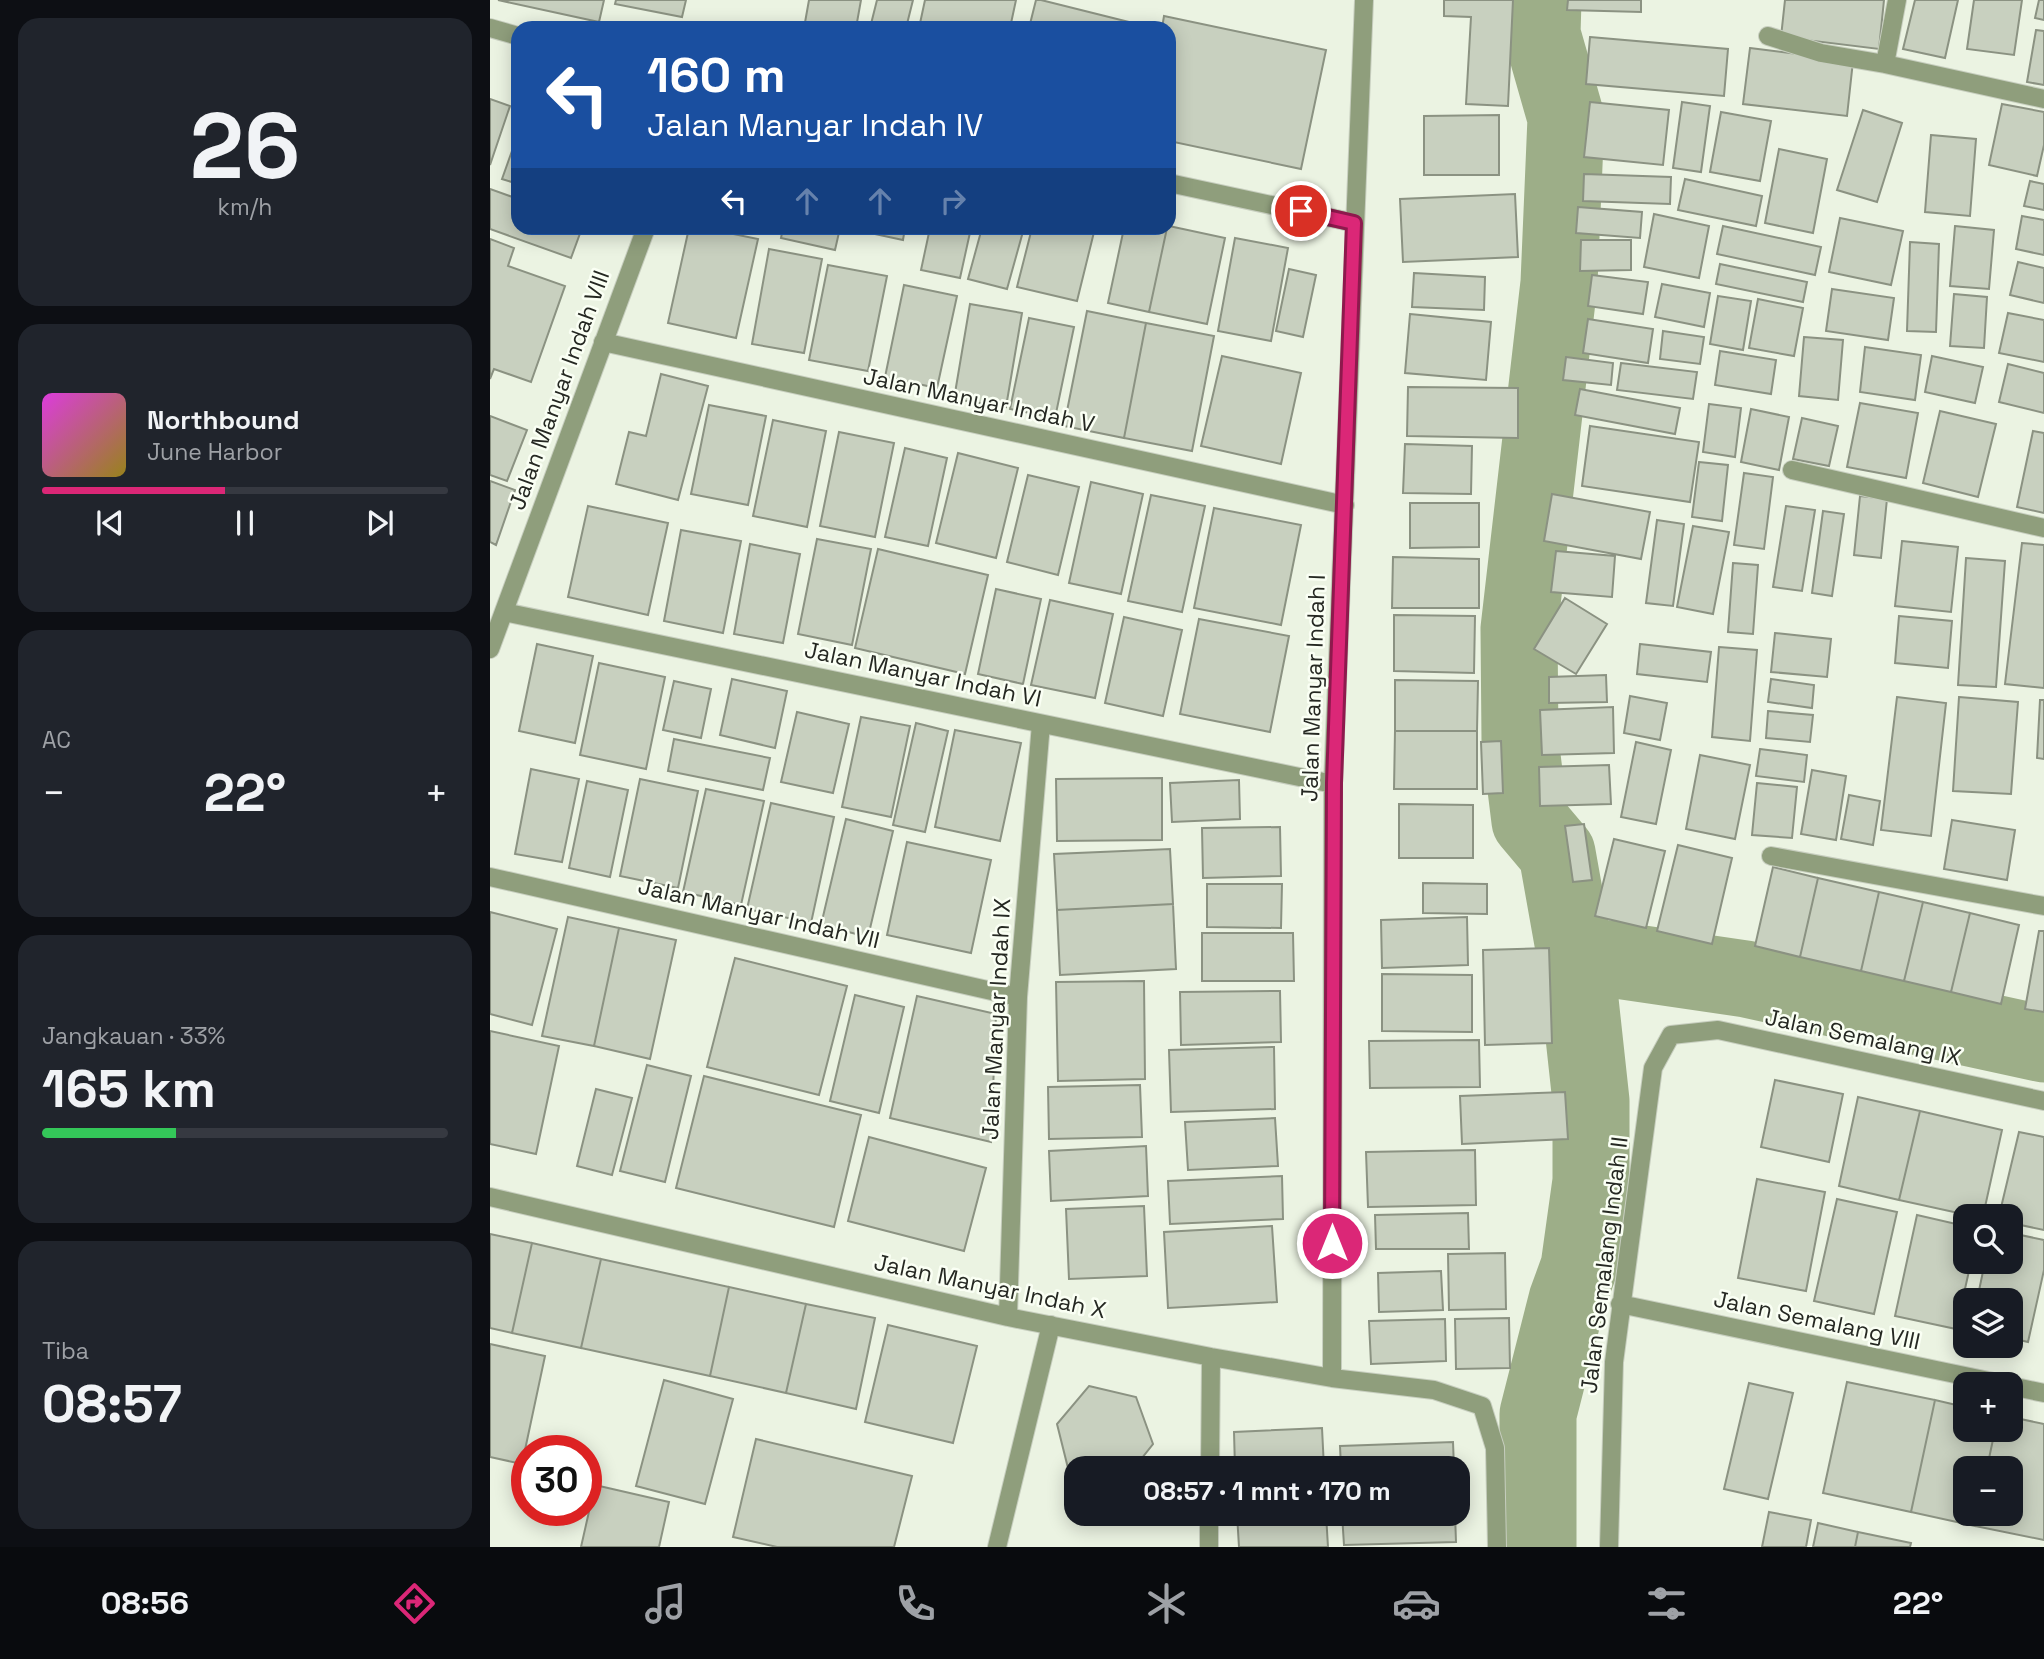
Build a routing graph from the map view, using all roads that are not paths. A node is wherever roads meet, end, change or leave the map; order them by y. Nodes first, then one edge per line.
1 (1364, 0) edge
2 (1897, 0) edge
3 (490, 29) edge
4 (511, 34) edge
5 (1768, 36) dead end
6 (1885, 64) junction
7 (2044, 99) edge
8 (1176, 185) edge
9 (1354, 223) junction
10 (643, 235) edge
11 (603, 342) junction
12 (1792, 470) dead end
13 (1345, 505) junction
14 (2044, 528) edge
15 (504, 612) junction
16 (490, 649) edge
17 (1041, 723) junction
18 (1334, 783) junction
19 (1770, 856) dead end
20 (490, 877) edge
21 (2044, 906) edge
22 (1018, 997) junction
23 (1671, 1035) joint
24 (2044, 1101) edge
25 (490, 1197) edge
26 (1620, 1304) junction
27 (1008, 1317) junction
28 (1051, 1325) junction
29 (1211, 1357) junction
30 (1953, 1374) edge
31 (1332, 1378) junction
32 (2023, 1389) edge
33 (2044, 1393) edge
34 (1210, 1456) edge
35 (1209, 1526) edge
36 (997, 1547) edge
37 (1209, 1547) edge
38 (1497, 1547) edge
39 (1609, 1547) edge

1 - 9 street, Jalan Manyar Indah I
2 - 6 street
3 - 4 street
5 - 6 street
6 - 7 street
8 - 9 street
9 - 13 street, Jalan Manyar Indah I
10 - 11 street, Jalan Manyar Indah VIII
11 - 13 street, Jalan Manyar Indah V
11 - 15 street, Jalan Manyar Indah VIII
12 - 14 street
13 - 18 street, Jalan Manyar Indah I
15 - 16 street, Jalan Manyar Indah VIII
15 - 17 street, Jalan Manyar Indah VI
17 - 18 street, Jalan Manyar Indah VI
17 - 22 street, Jalan Manyar Indah IX
18 - 31 street, Jalan Manyar Indah I
19 - 21 street
20 - 22 street, Jalan Manyar Indah VII
22 - 27 street, Jalan Manyar Indah IX
23 - 24 street, Jalan Semalang IX
23 - 26 street, Jalan Semalang Indah II
25 - 27 street, Jalan Manyar Indah X
26 - 30 street, Jalan Semalang VIII
26 - 39 street, Jalan Semalang Indah II
27 - 28 street, Jalan Manyar Indah X
28 - 29 street, Jalan Manyar Indah X
28 - 36 street
29 - 31 street, Jalan Manyar Indah X
29 - 34 street
31 - 38 street, Jalan Manyar Indah X
32 - 33 street
35 - 37 street

